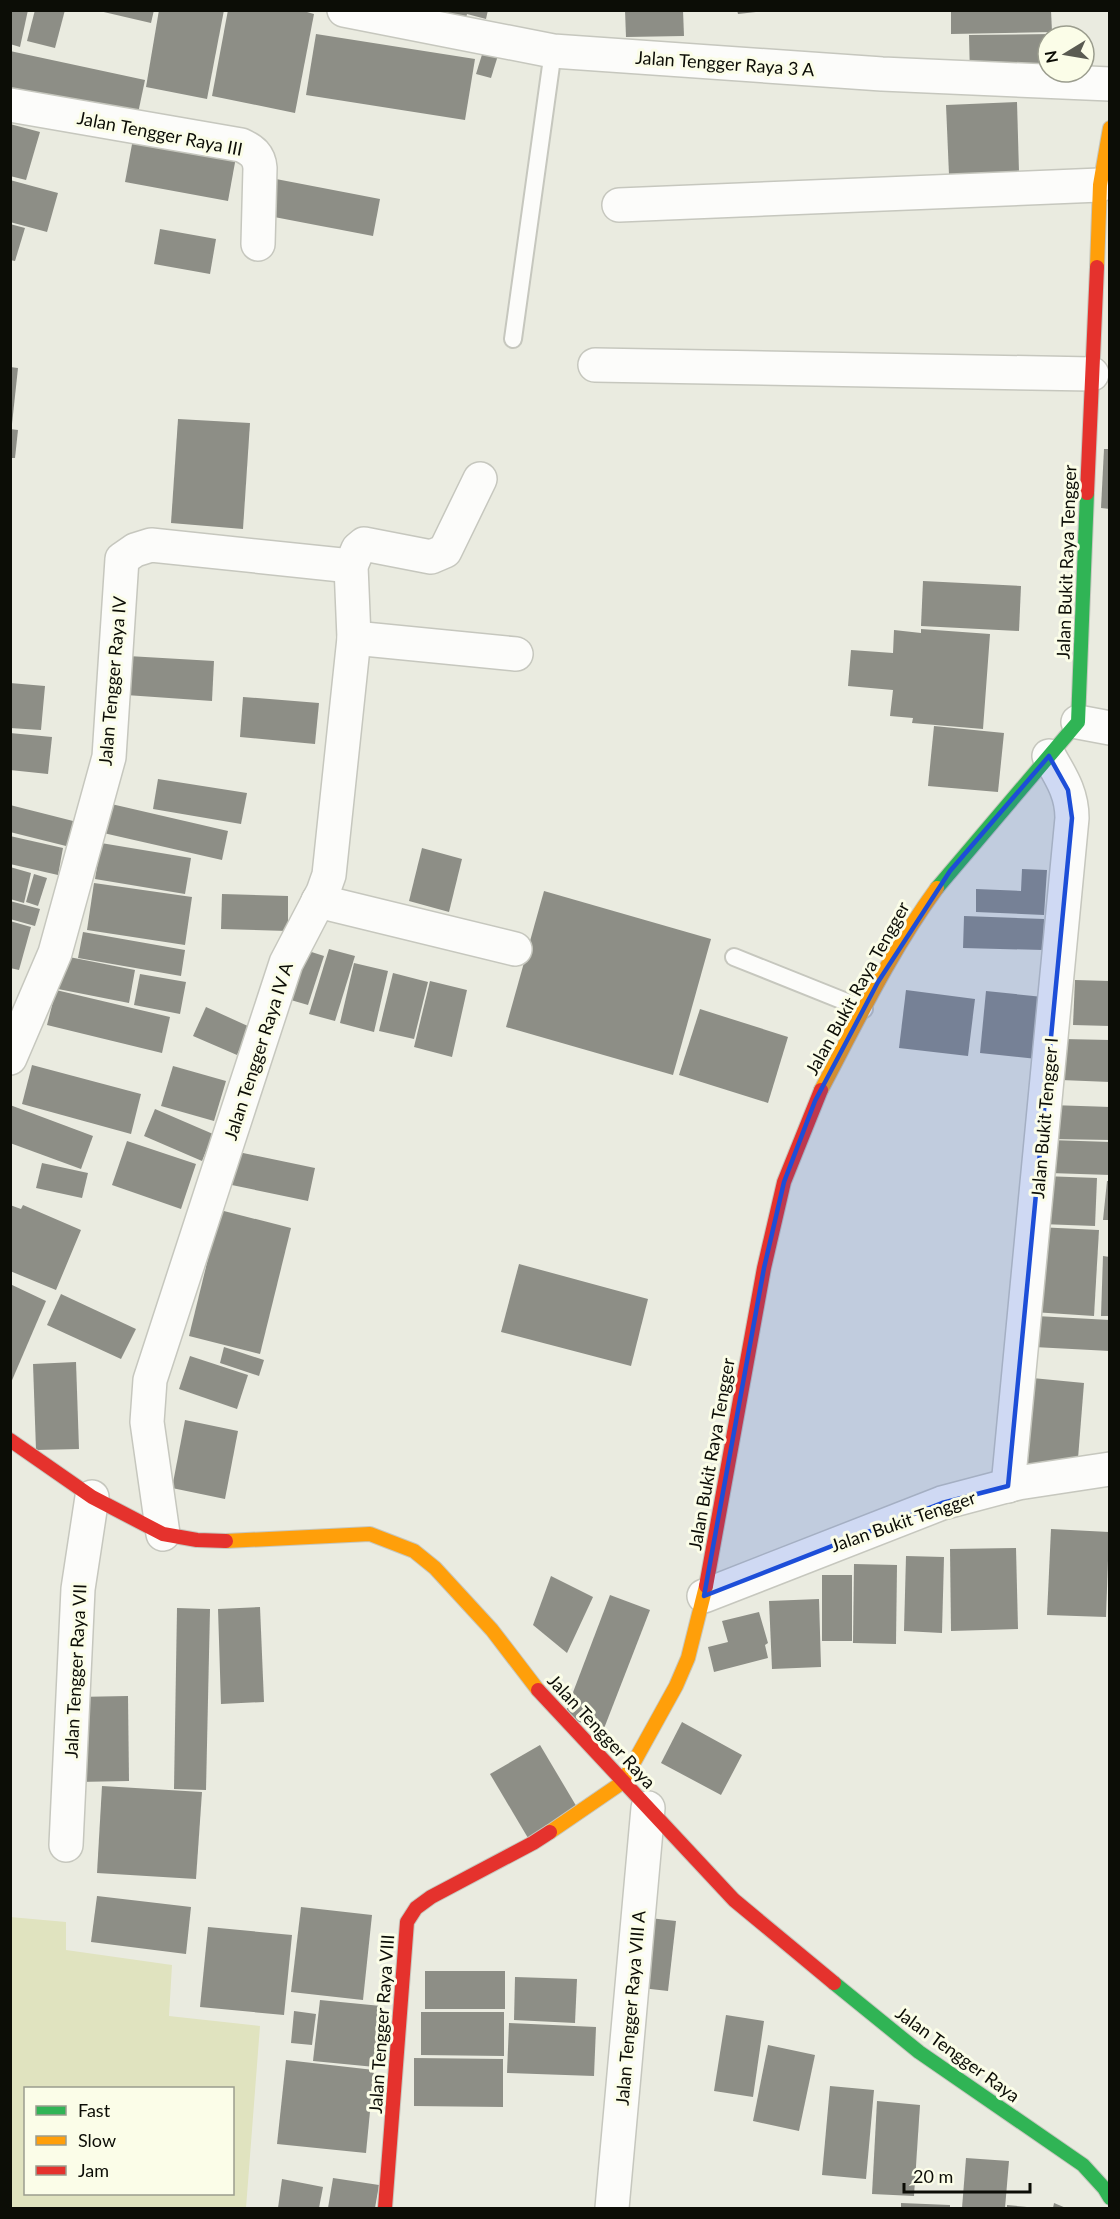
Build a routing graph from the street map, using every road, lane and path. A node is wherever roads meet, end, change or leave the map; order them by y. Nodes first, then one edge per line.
1 (344, 10) edge
2 (553, 51) junction
3 (1110, 84) edge
4 (10, 105) edge
5 (1110, 128) edge
6 (1100, 185) junction
7 (619, 205) dead end
8 (258, 244) dead end
9 (513, 339) dead end
10 (595, 365) dead end
11 (1092, 374) junction
12 (1100, 425) edge
13 (480, 479) dead end
14 (351, 566) junction
15 (354, 638) junction
16 (516, 654) dead end
17 (1078, 722) junction
18 (1110, 728) edge
19 (1049, 756) junction
20 (318, 901) junction
21 (515, 949) dead end
22 (734, 957) dead end
23 (864, 1008) junction
24 (10, 1058) edge
25 (10, 1440) edge
26 (1110, 1470) edge
27 (1008, 1486) junction
28 (92, 1497) junction
29 (163, 1534) junction
30 (704, 1596) junction
31 (623, 1782) junction
32 (648, 1808) junction
33 (66, 1845) dead end
34 (1110, 2198) edge
35 (385, 2208) edge
36 (612, 2208) edge

1 - 2 street, Jalan Tengger Raya 3 A
2 - 3 street, Jalan Tengger Raya 3 A
2 - 9 lane
4 - 8 street, Jalan Tengger Raya III
5 - 6 street, Jalan Bukit Raya Tengger
6 - 7 street
6 - 11 street, Jalan Bukit Raya Tengger
10 - 11 street
11 - 12 street, Jalan Bukit Raya Tengger
12 - 17 street, Jalan Bukit Raya Tengger
13 - 14 street
14 - 15 street, Jalan Tengger Raya IV A
14 - 24 street, Jalan Tengger Raya IV
15 - 16 street
15 - 20 street, Jalan Tengger Raya IV A
17 - 18 street
17 - 19 street, Jalan Bukit Raya Tengger
19 - 23 street, Jalan Bukit Raya Tengger
19 - 27 street, Jalan Bukit Tengger I
20 - 21 street
20 - 29 street, Jalan Tengger Raya IV A
22 - 23 lane
23 - 30 street, Jalan Bukit Raya Tengger
25 - 28 street, Jalan Tengger Raya
26 - 27 street, Jalan Bukit Tengger
27 - 30 street, Jalan Bukit Tengger
28 - 29 street, Jalan Tengger Raya
28 - 33 street, Jalan Tengger Raya VII
29 - 31 street, Jalan Tengger Raya
30 - 31 street, Jalan Bukit Raya Tengger
31 - 32 street, Jalan Tengger Raya
31 - 35 street, Jalan Tengger Raya VIII
32 - 34 street, Jalan Tengger Raya
32 - 36 street, Jalan Tengger Raya VIII A

